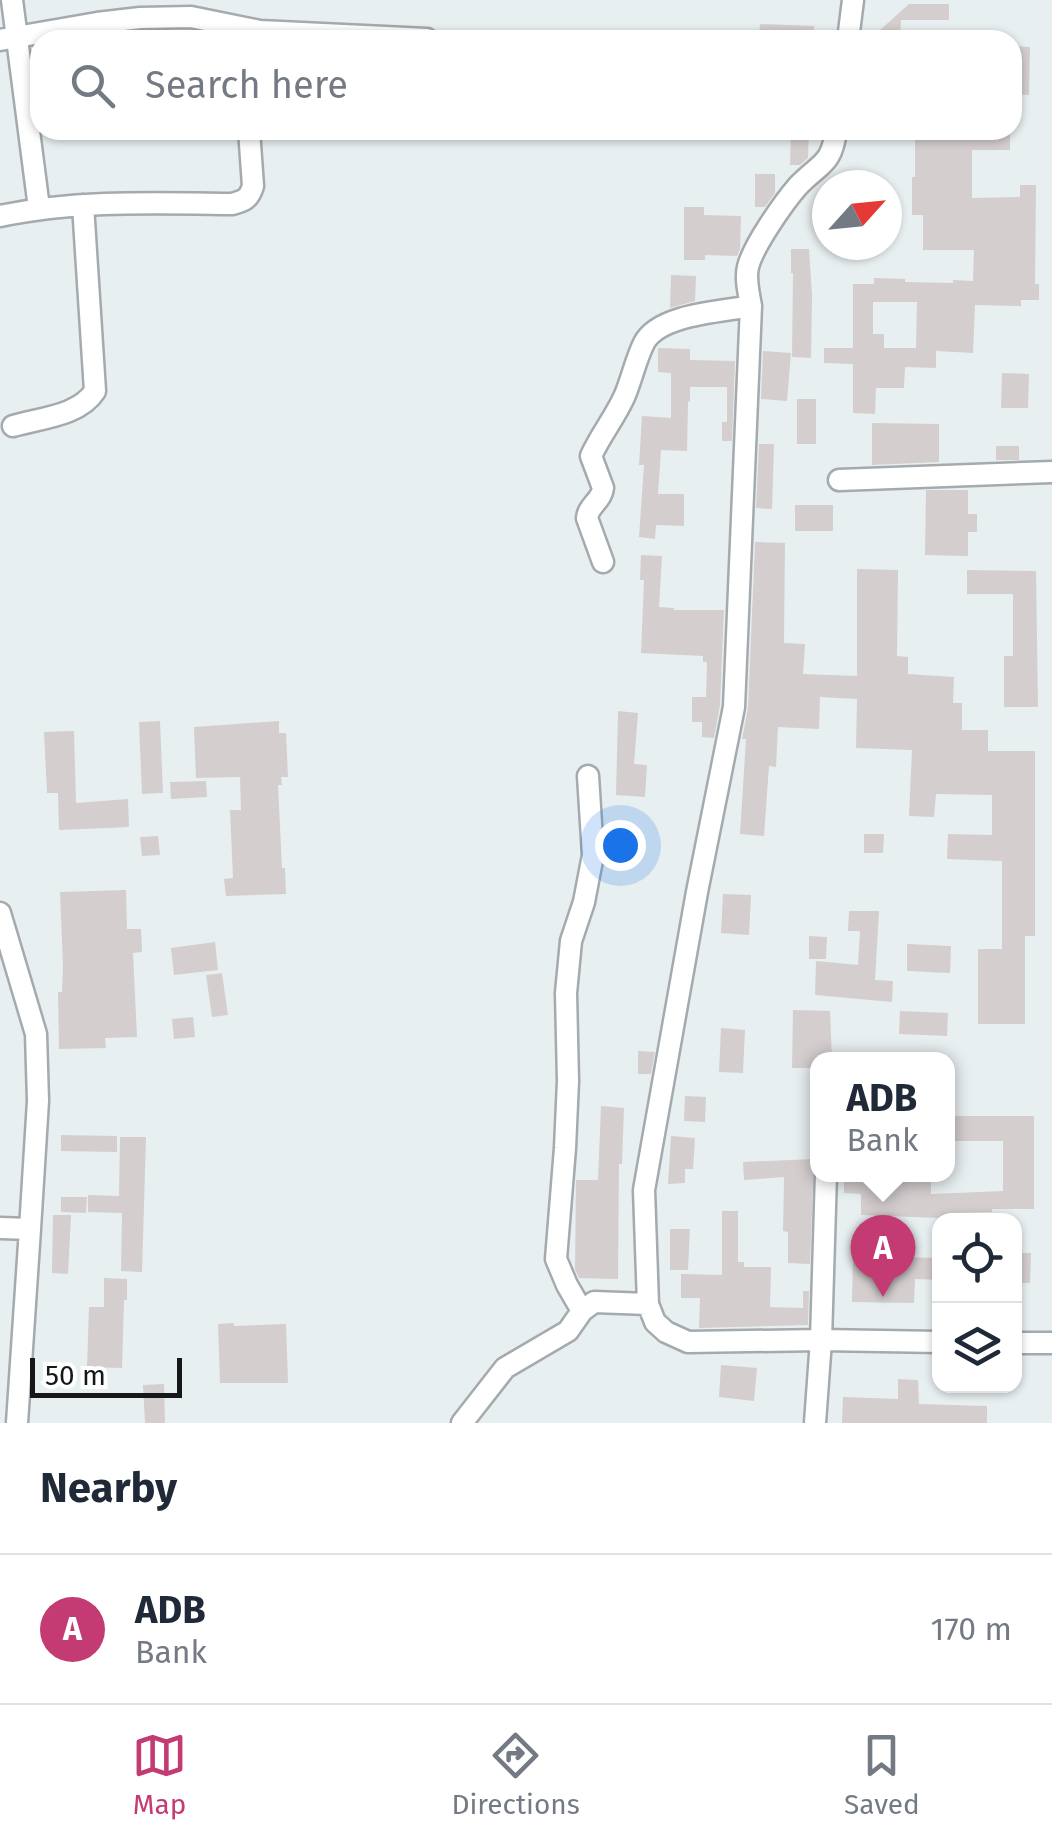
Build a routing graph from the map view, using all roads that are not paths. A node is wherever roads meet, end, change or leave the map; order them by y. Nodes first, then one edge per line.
1 (12, 0) edge
2 (853, 0) edge
3 (61, 30) edge
4 (238, 30) edge
5 (849, 30) edge
6 (9, 38) edge
7 (250, 140) edge
8 (835, 140) edge
9 (83, 205) junction
10 (39, 208) junction
11 (0, 216) edge
12 (751, 306) junction
13 (13, 426) dead end
14 (1052, 472) edge
15 (839, 480) dead end
16 (602, 562) dead end
17 (588, 776) dead end
18 (0, 914) edge
19 (826, 1182) edge
20 (0, 1228) edge
21 (30, 1229) junction
22 (648, 1304) junction
23 (582, 1311) junction
24 (821, 1340) junction
25 (932, 1342) edge
26 (1022, 1343) edge
27 (1052, 1343) edge
28 (17, 1423) edge
29 (462, 1423) edge
30 (815, 1423) edge

1 - 6 street
2 - 5 street
3 - 4 street
6 - 10 street
7 - 9 street
8 - 12 street
9 - 10 street
9 - 13 street
10 - 11 street
12 - 16 street
12 - 22 street
14 - 15 street
17 - 23 street
18 - 21 street
19 - 24 street
20 - 21 street
21 - 28 street
22 - 23 street
22 - 24 street
23 - 29 street
24 - 25 street
24 - 30 street
26 - 27 street

